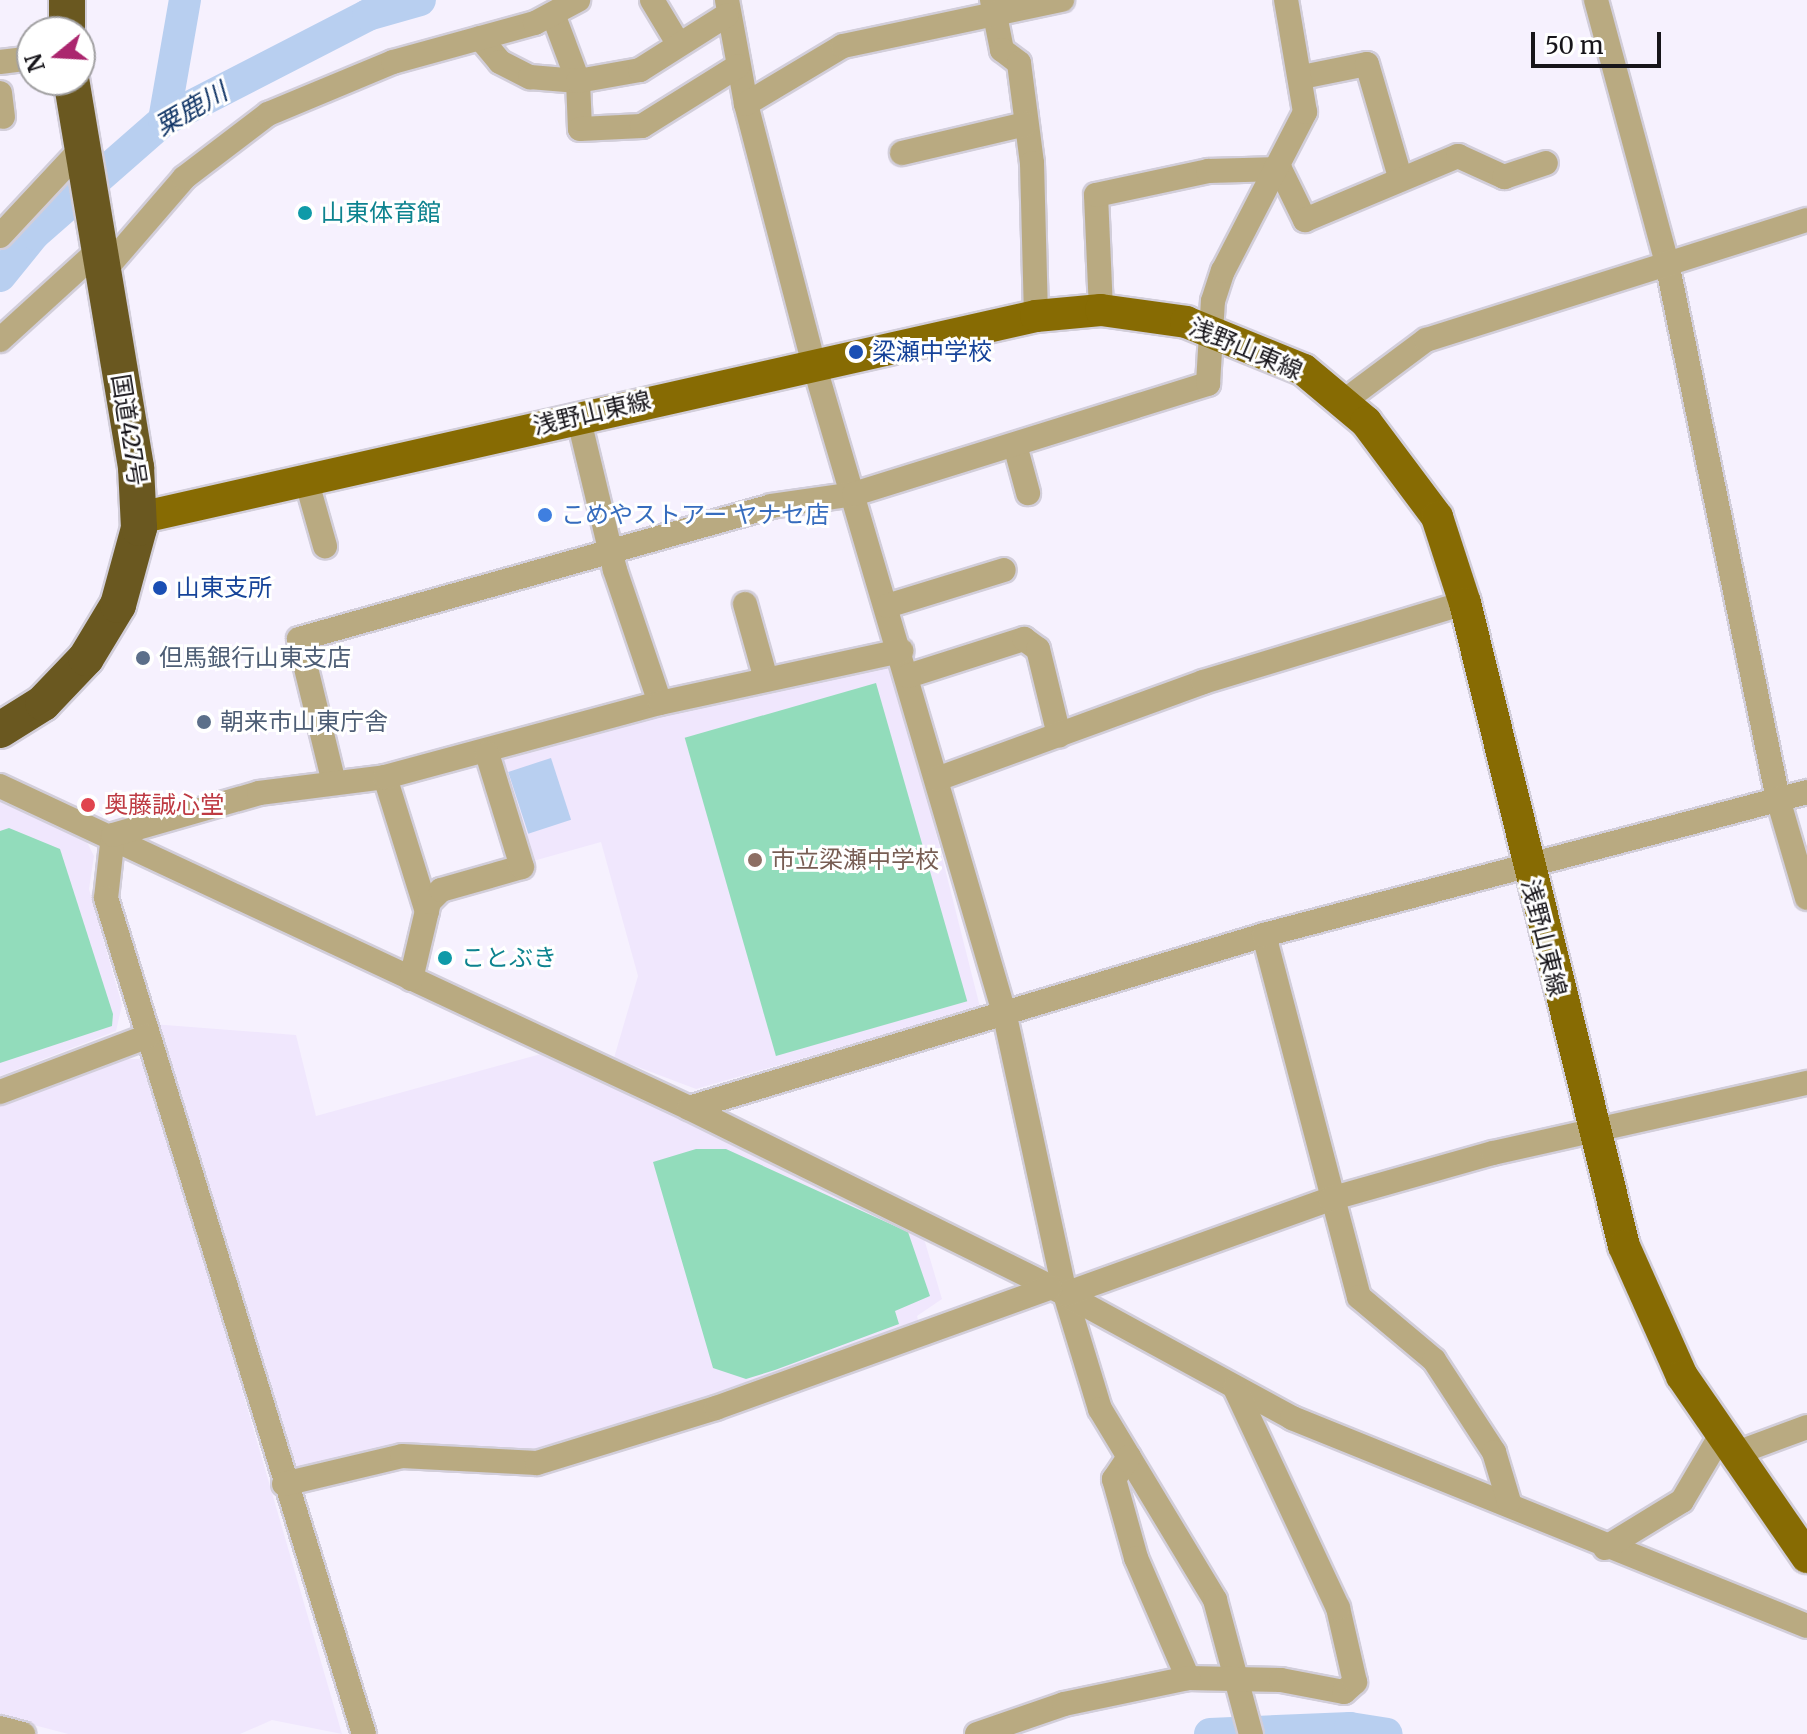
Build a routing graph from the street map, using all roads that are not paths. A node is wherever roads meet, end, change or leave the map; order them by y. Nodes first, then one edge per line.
1 (578, 0) edge
2 (652, 0) edge
3 (1062, 0) edge
4 (1286, 0) edge
5 (1596, 0) edge
6 (727, 7) edge
7 (994, 10) edge
8 (553, 14) junction
9 (480, 38) junction
10 (679, 45) junction
11 (738, 66) junction
12 (1302, 77) junction
13 (578, 81) junction
14 (73, 96) edge
15 (746, 104) junction
16 (1026, 124) junction
17 (82, 152) junction
18 (902, 153) dead end
19 (1546, 163) dead end
20 (1280, 169) junction
21 (1400, 177) junction
22 (1807, 220) edge
23 (0, 236) edge
24 (99, 254) junction
25 (1667, 263) junction
26 (1101, 310) junction
27 (1036, 316) junction
28 (1213, 331) junction
29 (0, 340) edge
30 (813, 361) junction
31 (1343, 402) junction
32 (578, 416) junction
33 (1015, 445) junction
34 (306, 479) junction
35 (1028, 493) dead end
36 (854, 494) junction
37 (139, 518) junction
38 (325, 546) dead end
39 (612, 554) junction
40 (1004, 570) dead end
41 (1465, 603) junction
42 (745, 604) dead end
43 (887, 606) junction
44 (901, 651) junction
45 (908, 676) junction
46 (766, 679) junction
47 (660, 703) junction
48 (0, 730) edge
49 (1059, 735) junction
50 (487, 753) junction
51 (385, 777) junction
52 (937, 779) junction
53 (334, 783) junction
54 (0, 786) edge
55 (1807, 792) edge
56 (1778, 799) junction
57 (113, 835) junction
58 (1526, 864) junction
59 (1807, 898) edge
60 (427, 912) junction
61 (1264, 935) junction
62 (411, 979) junction
63 (1005, 1016) junction
64 (148, 1036) junction
65 (1807, 1083) edge
66 (0, 1092) edge
67 (689, 1108) junction
68 (1591, 1132) junction
69 (1330, 1199) junction
70 (1057, 1291) junction
71 (1235, 1388) junction
72 (1807, 1427) edge
73 (1727, 1444) junction
74 (1129, 1457) junction
75 (284, 1484) junction
76 (1509, 1502) junction
77 (1605, 1548) junction
78 (1807, 1557) edge
79 (1807, 1626) edge
80 (1188, 1678) junction
81 (1239, 1684) junction
82 (0, 1728) edge
83 (23, 1734) edge
84 (364, 1734) edge
85 (977, 1734) edge
86 (1251, 1734) edge

1 - 8 street
2 - 10 street
3 - 7 street
4 - 12 street
5 - 25 street
6 - 10 street
6 - 11 street
7 - 15 street
7 - 16 street
8 - 9 street
8 - 13 street
9 - 13 street
9 - 24 street
10 - 13 street
11 - 13 street
11 - 15 street
12 - 20 street
12 - 21 street
14 - 17 highway, 国道427号
15 - 30 street
16 - 18 street
16 - 27 street
17 - 23 street
17 - 24 highway, 国道427号
19 - 21 street
20 - 21 street
20 - 26 street
20 - 28 street
22 - 25 street
24 - 29 street
24 - 37 highway, 国道427号
25 - 31 street
25 - 56 street
26 - 27 main road, 浅野山東線
26 - 28 main road, 浅野山東線
27 - 30 main road, 浅野山東線
28 - 31 main road, 浅野山東線
28 - 33 street
30 - 32 main road, 浅野山東線
30 - 36 street
31 - 41 main road, 浅野山東線
32 - 34 main road, 浅野山東線
32 - 39 street
33 - 35 street
33 - 36 street
34 - 37 main road, 浅野山東線
34 - 38 street
36 - 39 street
36 - 43 street
37 - 48 highway, 国道427号
39 - 47 street
39 - 53 street
40 - 43 street
41 - 49 street
41 - 58 main road, 浅野山東線
42 - 46 street
43 - 44 street
44 - 45 street
44 - 46 street
45 - 49 street
45 - 52 street
46 - 47 street
47 - 50 street
49 - 52 street
50 - 51 street
50 - 60 street
51 - 53 street
51 - 60 street
52 - 63 street
53 - 57 street
54 - 57 street
55 - 56 street
56 - 58 street
56 - 59 street
57 - 62 street
57 - 64 street
58 - 61 street
58 - 68 main road, 浅野山東線
60 - 62 street
61 - 63 street
61 - 69 street
62 - 67 street
63 - 67 street
63 - 70 street
64 - 66 street
64 - 75 street
65 - 68 street
67 - 70 street
68 - 69 street
68 - 73 main road, 浅野山東線
69 - 70 street
69 - 76 street
70 - 71 street
70 - 74 street
70 - 75 street
71 - 76 street
71 - 81 street
72 - 73 street
73 - 77 street
73 - 78 main road, 浅野山東線
74 - 80 street
74 - 81 street
75 - 84 street
76 - 77 street
77 - 79 street
80 - 81 street
80 - 85 street
81 - 86 street
82 - 83 street

